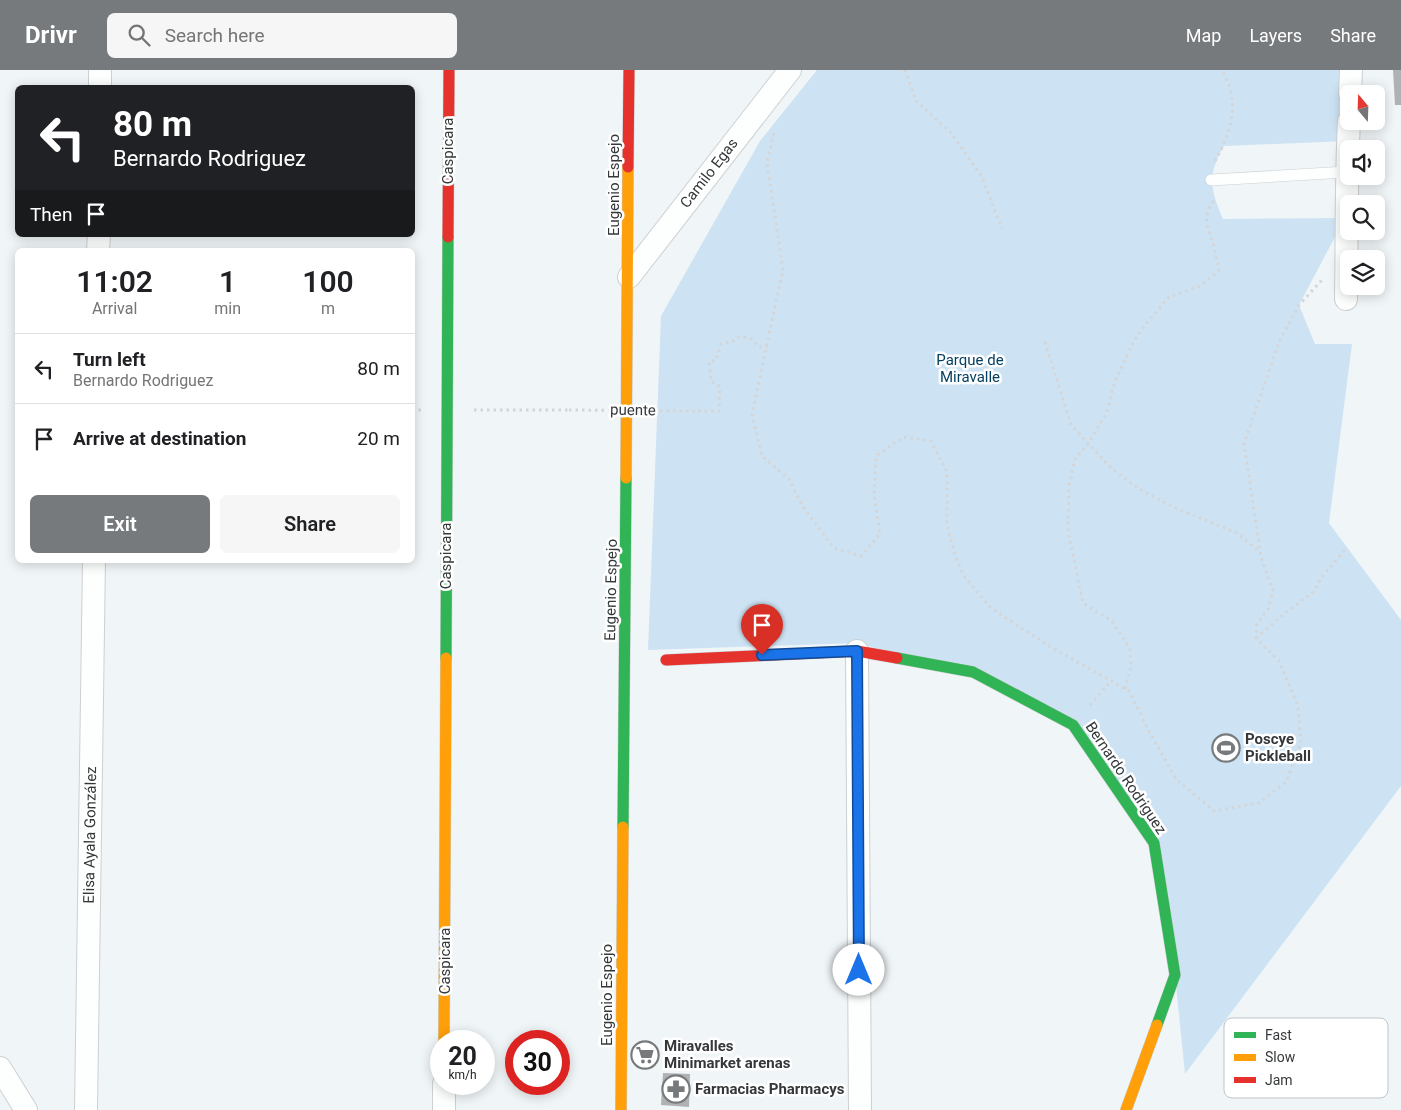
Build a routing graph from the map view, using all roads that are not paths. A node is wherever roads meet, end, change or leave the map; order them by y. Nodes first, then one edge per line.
1 (100, 70) edge
2 (449, 70) edge
3 (629, 70) edge
4 (790, 70) edge
5 (1351, 70) edge
6 (100, 85) edge
7 (1350, 85) edge
8 (1340, 172) edge
9 (1212, 180) road end
10 (1346, 185) edge
11 (629, 277) junction
12 (1346, 299) dead end
13 (94, 563) edge
14 (857, 651) junction
15 (666, 660) dead end
16 (444, 1030) edge
17 (0, 1068) edge
18 (86, 1086) junction
19 (444, 1095) edge
20 (26, 1110) edge
21 (71, 1110) edge
22 (86, 1110) edge
23 (444, 1110) edge
24 (621, 1110) edge
25 (860, 1110) edge
26 (1126, 1110) edge

1 - 6 street
2 - 16 street, Caspicara
3 - 11 street, Eugenio Espejo
4 - 11 street, Camilo Egas
5 - 7 street
8 - 9 lane
10 - 12 street
11 - 24 street, Eugenio Espejo
13 - 18 street, Elisa Ayala González
14 - 15 street, Bernardo Rodriguez
14 - 25 street
14 - 26 street, Bernardo Rodriguez
17 - 20 street
18 - 21 street
18 - 22 street, Elisa Ayala González
19 - 23 street

